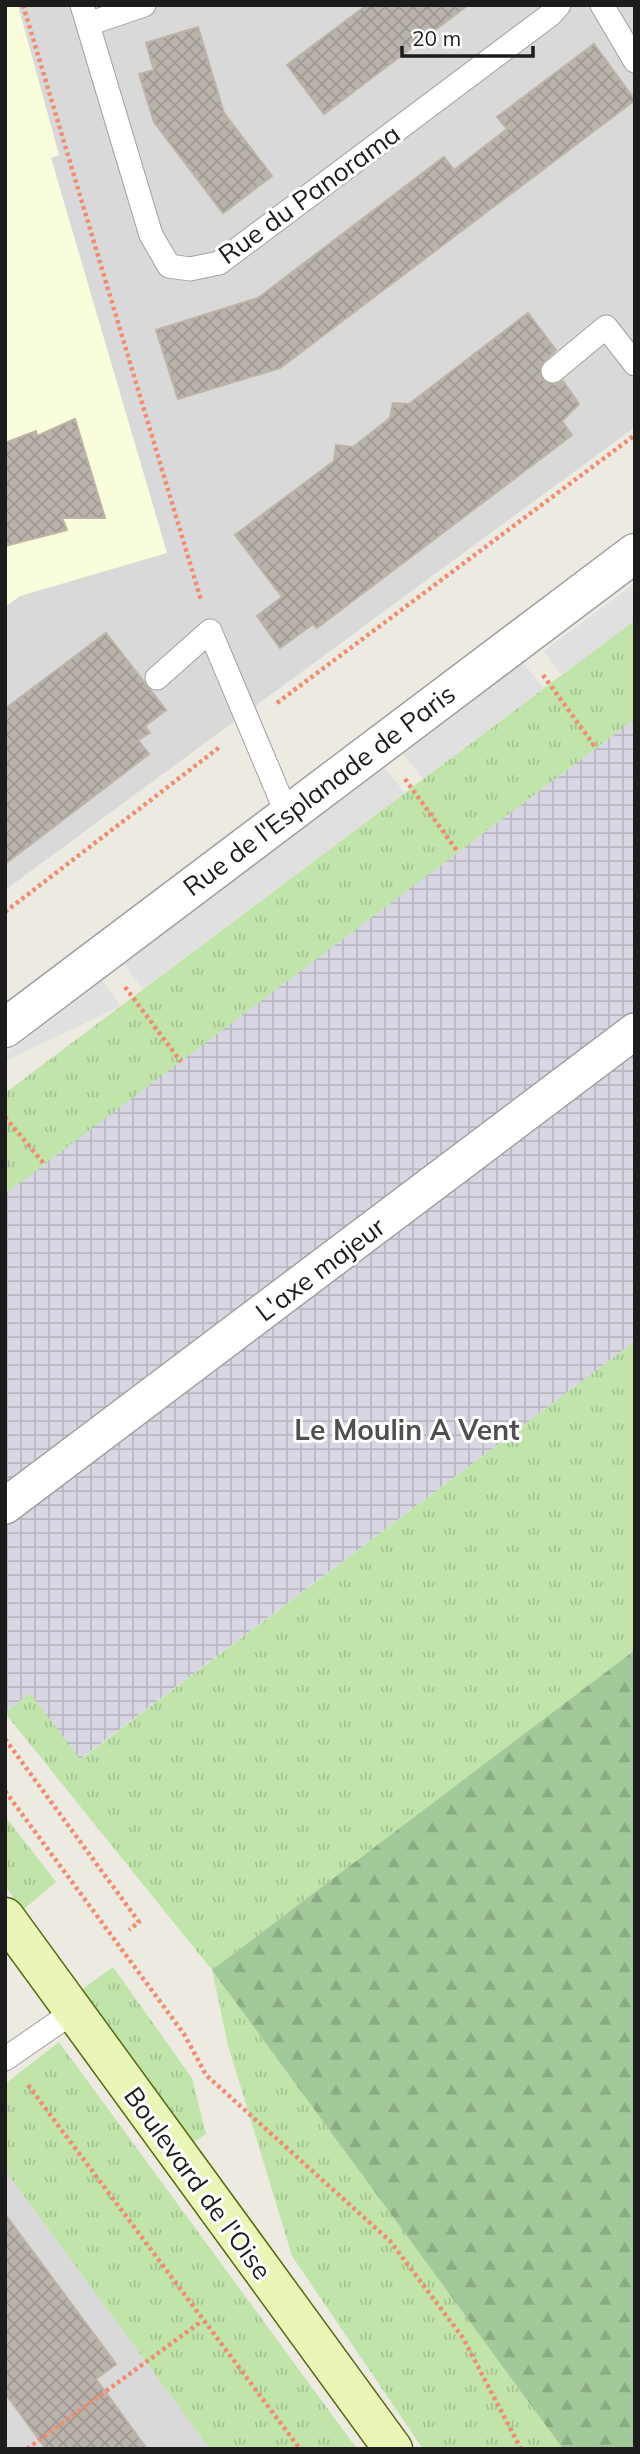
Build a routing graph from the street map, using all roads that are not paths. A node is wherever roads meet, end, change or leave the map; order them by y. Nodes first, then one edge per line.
1 (144, 5) edge
2 (559, 5) edge
3 (602, 5) edge
4 (85, 15) edge
5 (635, 61) edge
6 (635, 364) edge
7 (553, 371) dead end
8 (635, 553) edge
9 (157, 678) dead end
10 (287, 814) junction
11 (5, 1028) edge
12 (635, 1031) edge
13 (5, 1506) edge
14 (5, 1917) edge
15 (73, 2012) junction
16 (7, 2058) edge
17 (393, 2449) edge

1 - 4 lane
2 - 4 lane, Rue du Panorama
3 - 5 lane
6 - 7 lane
8 - 10 street, Rue de l'Esplanade de Paris
9 - 10 lane
10 - 11 street, Rue de l'Esplanade de Paris
12 - 13 street, L'axe majeur
14 - 15 main road, Boulevard de l'Oise
15 - 16 lane
15 - 17 main road, Boulevard de l'Oise

